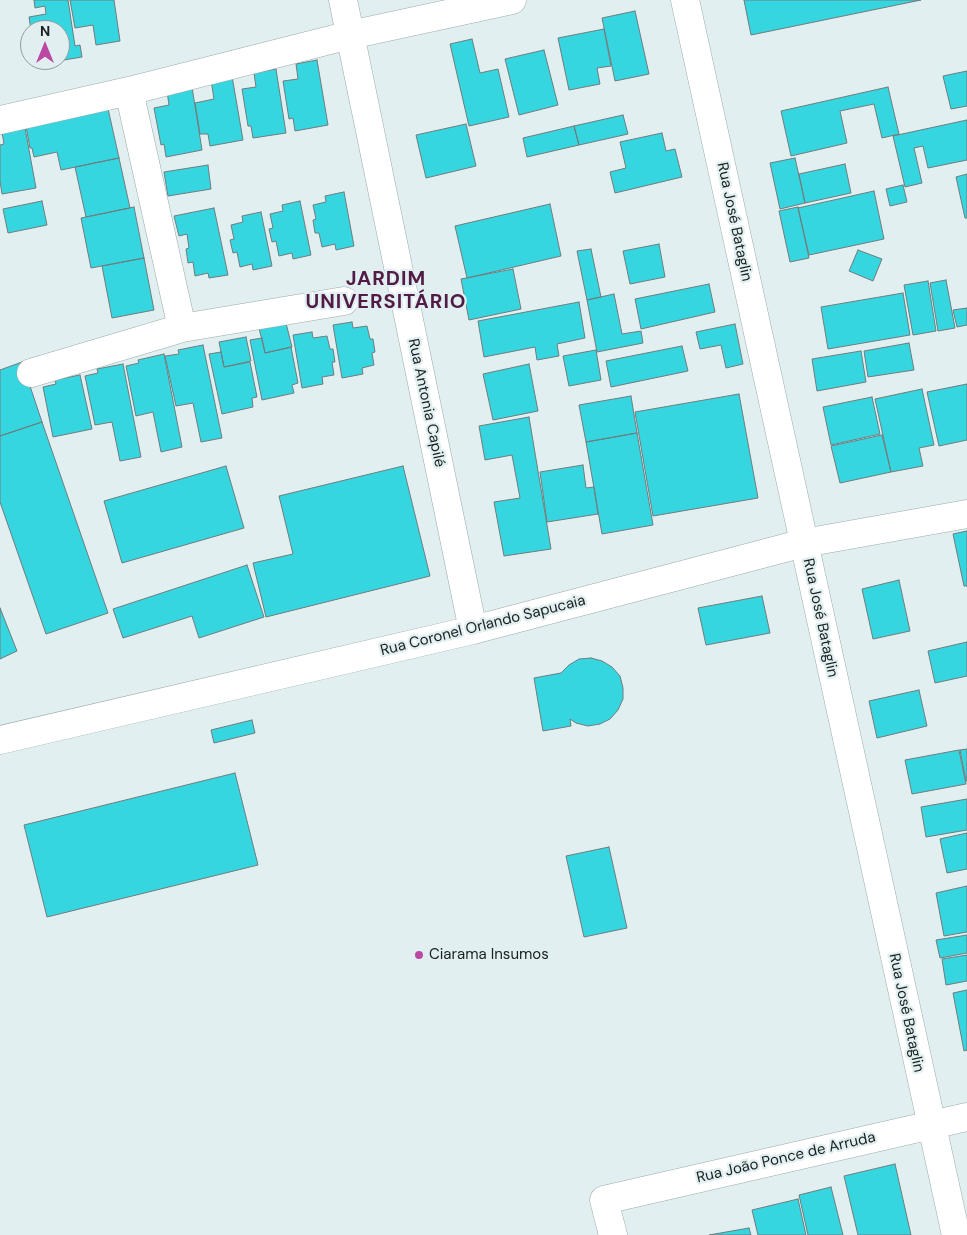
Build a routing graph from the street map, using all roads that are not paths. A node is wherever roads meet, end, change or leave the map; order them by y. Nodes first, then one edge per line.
1 (343, 0) edge
2 (512, 0) edge
3 (686, 0) edge
4 (350, 35) junction
5 (129, 91) junction
6 (0, 120) edge
7 (344, 300) dead end
8 (182, 328) junction
9 (31, 373) dead end
10 (967, 514) edge
11 (804, 543) junction
12 (473, 630) junction
13 (0, 740) edge
14 (967, 1117) edge
15 (930, 1125) junction
16 (613, 1235) edge
17 (956, 1235) edge

1 - 4 street, Rua Antonia Capilé
2 - 4 street
3 - 11 street, Rua José Bataglin
4 - 5 street
4 - 12 street, Rua Antonia Capilé
5 - 6 street
5 - 8 street
7 - 8 street
8 - 9 street
10 - 11 street, Rua Coronel Orlando Sapucaia
11 - 12 street, Rua Coronel Orlando Sapucaia
11 - 15 street, Rua José Bataglin
12 - 13 street, Rua Coronel Orlando Sapucaia
14 - 15 street, Rua João Ponce de Arruda
15 - 16 street, Rua João Ponce de Arruda
15 - 17 street, Rua José Bataglin

